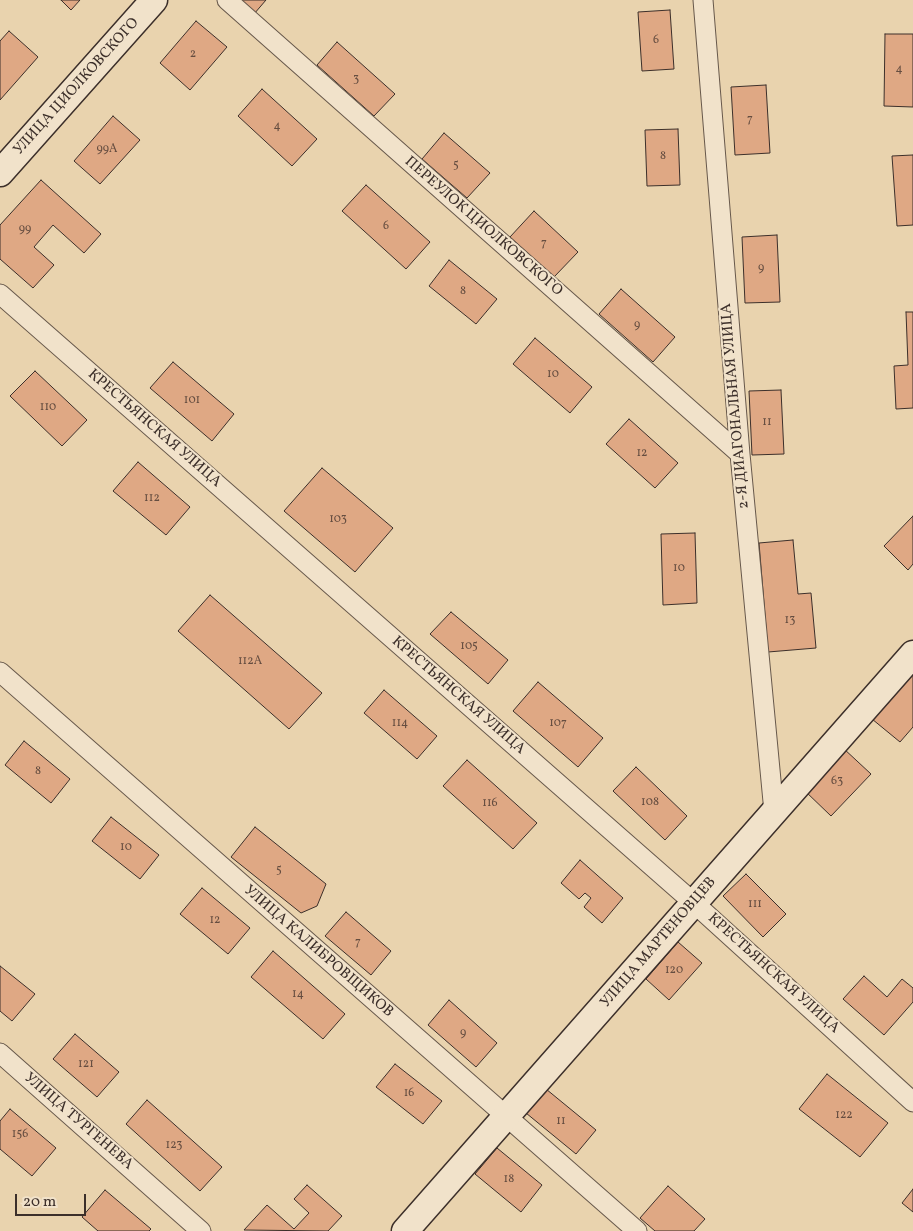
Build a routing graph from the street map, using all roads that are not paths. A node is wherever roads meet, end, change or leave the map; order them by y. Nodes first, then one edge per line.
1 (154, 0) edge
2 (226, 0) edge
3 (703, 0) edge
4 (0, 173) edge
5 (0, 294) edge
6 (740, 454) junction
7 (913, 654) edge
8 (0, 672) edge
9 (774, 812) junction
10 (694, 902) junction
11 (0, 1053) edge
12 (910, 1094) edge
13 (506, 1116) junction
14 (202, 1231) edge
15 (405, 1231) edge
16 (637, 1231) edge

1 - 4 street, УЛИЦА ЦИОЛКОВСКОГО
2 - 6 street, ПЕРЕУЛОК ЦИОЛКОВСКОГО
3 - 6 street, 2-Я ДИАГОНАЛЬНАЯ УЛИЦА
5 - 10 street, КРЕСТЬЯНСКАЯ УЛИЦА
6 - 9 street, 2-Я ДИАГОНАЛЬНАЯ УЛИЦА
7 - 9 street, УЛИЦА МАРТЕНОВЦЕВ
8 - 13 street, УЛИЦА КАЛИБРОВЩИКОВ
9 - 10 street, УЛИЦА МАРТЕНОВЦЕВ
10 - 12 street, КРЕСТЬЯНСКАЯ УЛИЦА
10 - 13 street, УЛИЦА МАРТЕНОВЦЕВ
11 - 14 street, УЛИЦА ТУРГЕНЕВА
13 - 15 street, УЛИЦА МАРТЕНОВЦЕВ
13 - 16 street, УЛИЦА КАЛИБРОВЩИКОВ

